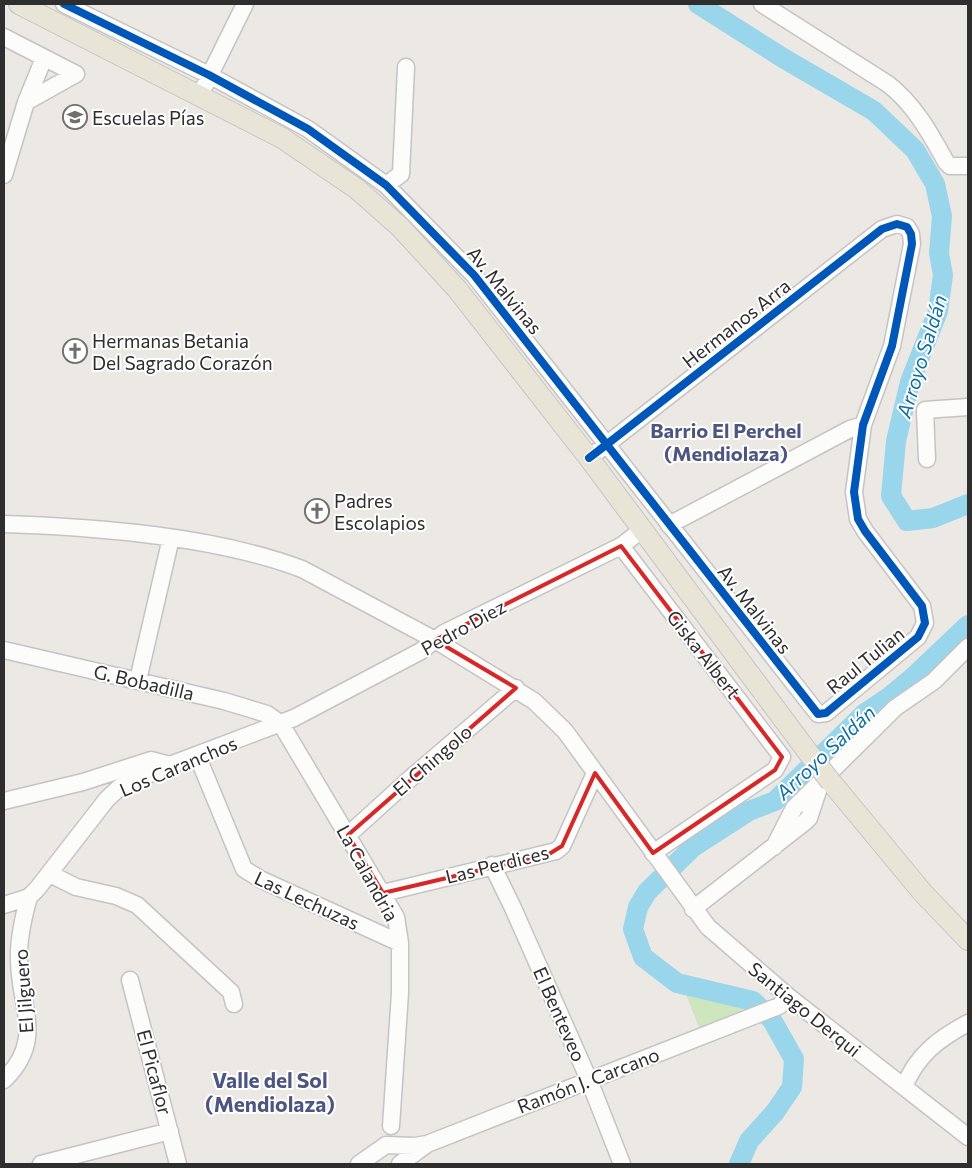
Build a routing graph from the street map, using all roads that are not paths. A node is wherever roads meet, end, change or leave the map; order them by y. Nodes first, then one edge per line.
1 (19, 4) edge
2 (64, 4) edge
3 (245, 4) edge
4 (762, 4) edge
5 (4, 8) edge
6 (4, 37) edge
7 (44, 58) junction
8 (406, 67) dead end
9 (209, 75) junction
10 (200, 95) junction
11 (26, 102) junction
12 (968, 166) edge
13 (4, 175) edge
14 (386, 185) junction
15 (968, 407) edge
16 (863, 425) junction
17 (606, 445) junction
18 (589, 458) junction
19 (927, 459) dead end
20 (4, 524) edge
21 (669, 525) junction
22 (640, 531) junction
23 (171, 538) junction
24 (620, 546) junction
25 (436, 640) junction
26 (968, 647) edge
27 (4, 650) edge
28 (138, 680) junction
29 (516, 688) junction
30 (818, 714) joint
31 (281, 724) junction
32 (197, 755) junction
33 (170, 766) junction
34 (596, 773) junction
35 (826, 781) junction
36 (4, 802) edge
37 (348, 835) junction
38 (657, 858) junction
39 (492, 865) junction
40 (50, 874) junction
41 (383, 893) junction
42 (29, 896) junction
43 (4, 905) edge
44 (693, 909) junction
45 (968, 940) edge
46 (400, 943) junction
47 (130, 980) dead end
48 (784, 1002) junction
49 (234, 1004) dead end
50 (968, 1023) edge
51 (4, 1080) edge
52 (589, 1080) junction
53 (904, 1087) junction
54 (391, 1126) junction
55 (170, 1131) junction
56 (968, 1137) edge
57 (404, 1157) edge
58 (375, 1158) edge
59 (41, 1164) edge
60 (178, 1164) edge
61 (359, 1164) edge
62 (622, 1164) edge

1 - 10 main road
2 - 9 street, Av. Malvinas
3 - 9 street
4 - 12 street
5 - 22 main road
6 - 7 street
7 - 11 street
7 - 11 street
8 - 14 street
9 - 10 street
9 - 14 street, Av. Malvinas
10 - 18 main road
11 - 13 street
14 - 17 street, Av. Malvinas
15 - 19 street
16 - 17 street, Hermanos Arra
16 - 21 street
16 - 30 street, Raul Tulian
17 - 18 street, Hermanos Arra
17 - 21 street, Av. Malvinas
18 - 22 main road
20 - 23 street, Santiago Derqui
21 - 30 street, Av. Malvinas
22 - 24 street, Pedro Diez
22 - 35 main road, bridge
23 - 25 street, Santiago Derqui
23 - 28 street
24 - 25 street, Pedro Diez
24 - 38 street, Giska Albert
25 - 29 street, Santiago Derqui
25 - 31 street, Pedro Diez
26 - 35 street
27 - 28 street, G. Bobadilla
28 - 31 street, G. Bobadilla
29 - 34 street, Santiago Derqui
29 - 37 street, El Chingolo
31 - 32 street, Los Caranchos
31 - 37 street, La Calandria
32 - 33 street, Los Caranchos
32 - 46 street, Las Lechuzas
33 - 36 street
33 - 40 street, Los Caranchos
34 - 38 street, Santiago Derqui
34 - 39 street, Las Perdices
35 - 44 street
35 - 45 main road
37 - 41 street, La Calandria
38 - 44 street, Santiago Derqui
39 - 41 street, Las Perdices
39 - 52 street, El Benteveo
40 - 42 street, Los Caranchos
40 - 49 street
41 - 46 street, La Calandria
42 - 43 street, Los Caranchos
42 - 51 street, El Jilguero
44 - 48 street, Santiago Derqui
46 - 54 street, La Calandria
47 - 55 street, El Picaflor
48 - 52 street, Ramón J. Carcano
48 - 53 street, Santiago Derqui
50 - 53 street
52 - 57 street, Ramón J. Carcano
52 - 62 street, El Benteveo
53 - 56 street, Santiago Derqui
54 - 57 street
54 - 58 street, La Calandria
55 - 59 street
55 - 60 street, El Picaflor
57 - 58 street, Ramón J. Carcano
58 - 61 street, Ramón J. Carcano

